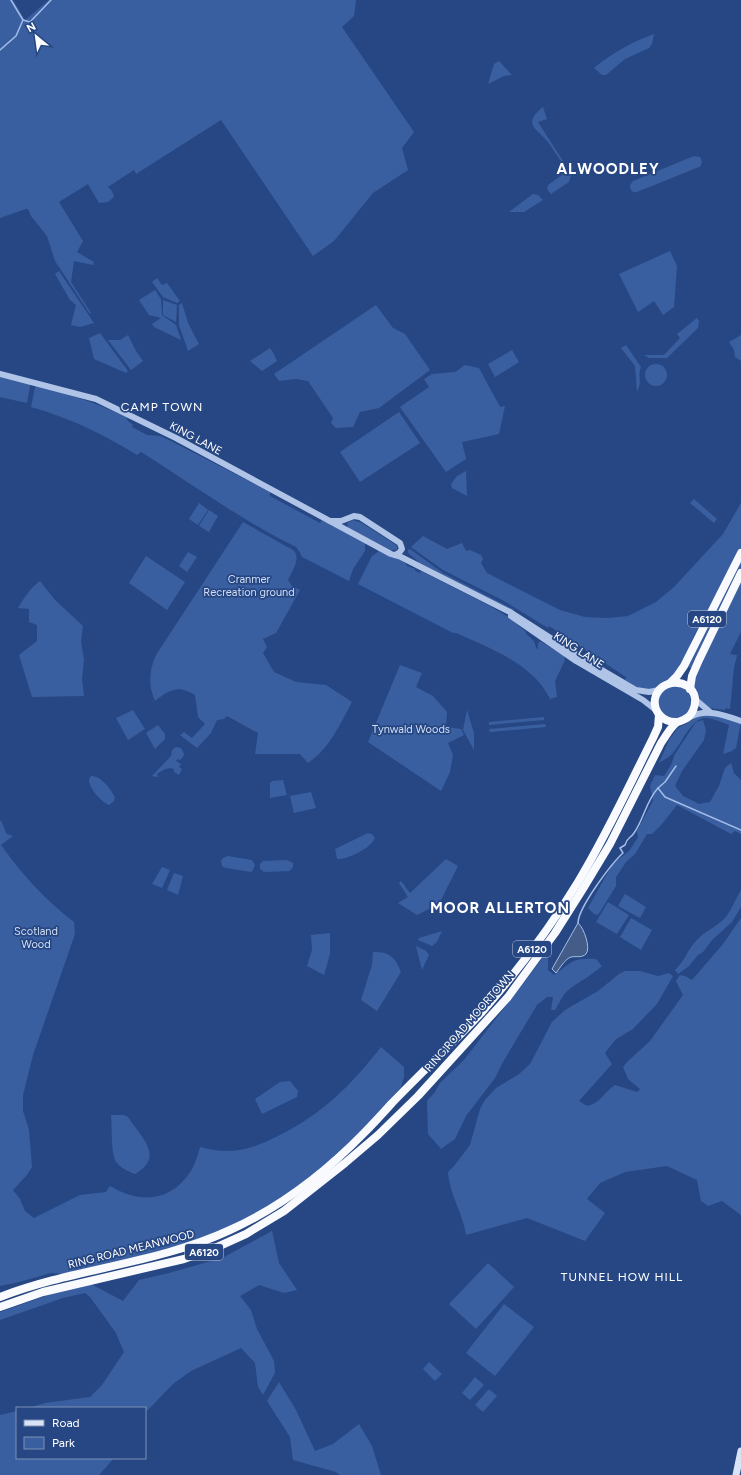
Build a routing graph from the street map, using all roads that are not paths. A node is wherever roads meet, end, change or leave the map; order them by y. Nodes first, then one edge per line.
1 (0, 374) edge
2 (345, 519) junction
3 (330, 522) junction
4 (346, 530) junction
5 (402, 549) junction
6 (741, 553) edge
7 (395, 555) junction
8 (410, 562) junction
9 (741, 573) edge
10 (491, 603) junction
11 (670, 683) junction
12 (690, 689) junction
13 (659, 690) junction
14 (695, 699) junction
15 (710, 712) junction
16 (658, 713) junction
17 (686, 719) junction
18 (741, 721) edge
19 (677, 722) junction
20 (392, 1104) joint
21 (392, 1122) joint
22 (0, 1298) edge
23 (0, 1307) edge
24 (741, 1452) edge
25 (736, 1475) edge

1 - 3 street, KING LANE
2 - 3 street
2 - 4 street
2 - 5 street
3 - 4 street, KING LANE
4 - 7 street, KING LANE
5 - 7 street
5 - 8 street
6 - 11 highway, A6120
7 - 8 street, KING LANE
8 - 10 street, KING LANE
9 - 12 highway, A6120
10 - 13 street, KING LANE
10 - 16 street, KING LANE
11 - 12 highway
11 - 13 highway, A6120
12 - 14 highway
13 - 16 highway, A6120
14 - 15 street
14 - 17 highway
15 - 17 street
15 - 18 street
16 - 19 highway
16 - 20 highway, RING ROAD MOORTOWN / A6120
17 - 19 highway
19 - 21 highway, RING ROAD MOORTOWN / A6120
20 - 22 highway, RING ROAD MEANWOOD / A6120
21 - 23 highway, RING ROAD MEANWOOD / A6120
24 - 25 main road

